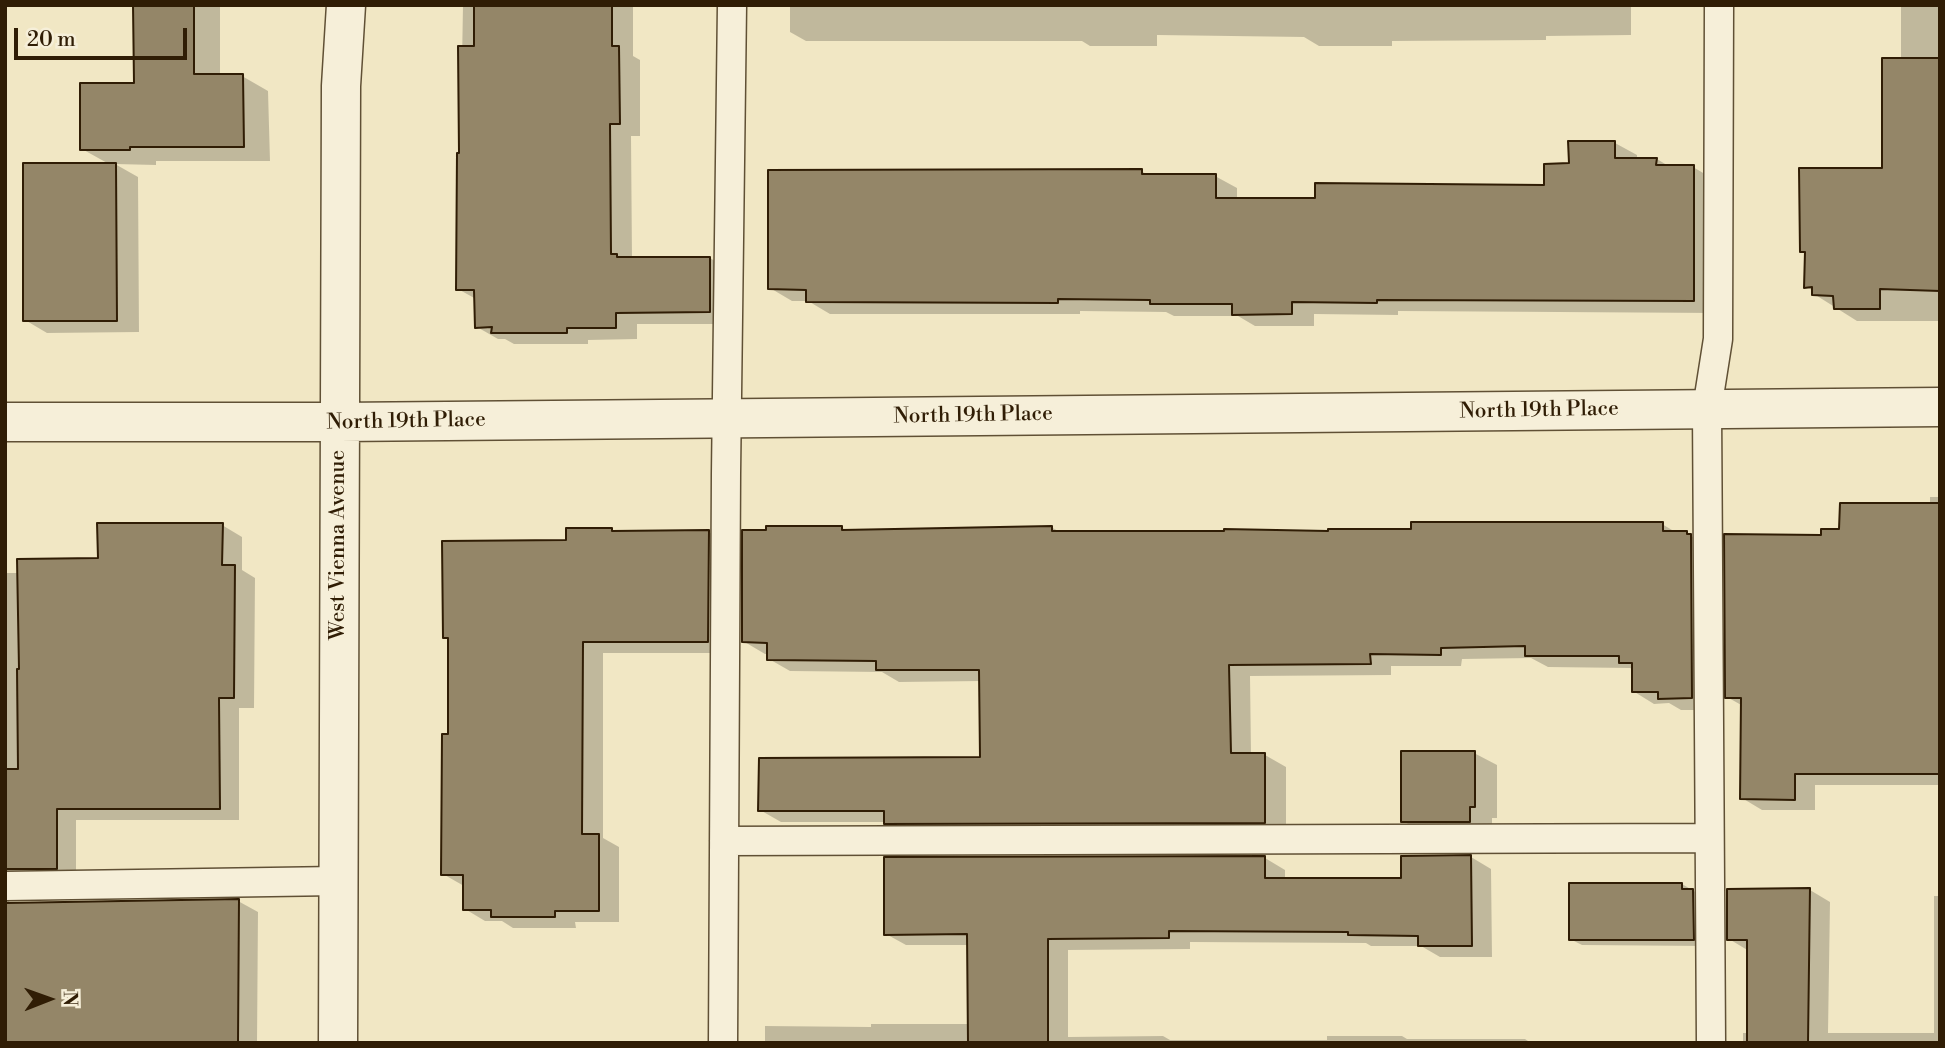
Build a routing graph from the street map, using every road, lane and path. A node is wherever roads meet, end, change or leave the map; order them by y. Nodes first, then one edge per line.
1 (346, 5) edge
2 (732, 5) edge
3 (1719, 5) edge
4 (1940, 407) edge
5 (1707, 409) junction
6 (727, 419) junction
7 (5, 422) edge
8 (340, 422) junction
9 (1709, 838) junction
10 (724, 841) junction
11 (337, 881) junction
12 (5, 886) edge
13 (338, 1043) edge
14 (723, 1043) edge
15 (1711, 1043) edge

1 - 8 street, West Vienna Avenue
2 - 6 lane
3 - 5 lane
4 - 5 street, North 19th Place
5 - 6 street, North 19th Place
5 - 9 lane
6 - 8 street, North 19th Place
6 - 10 lane
7 - 8 street, North 19th Place
8 - 11 street, West Vienna Avenue
9 - 10 lane
9 - 15 lane
10 - 14 lane
11 - 12 lane
11 - 13 street, West Vienna Avenue

